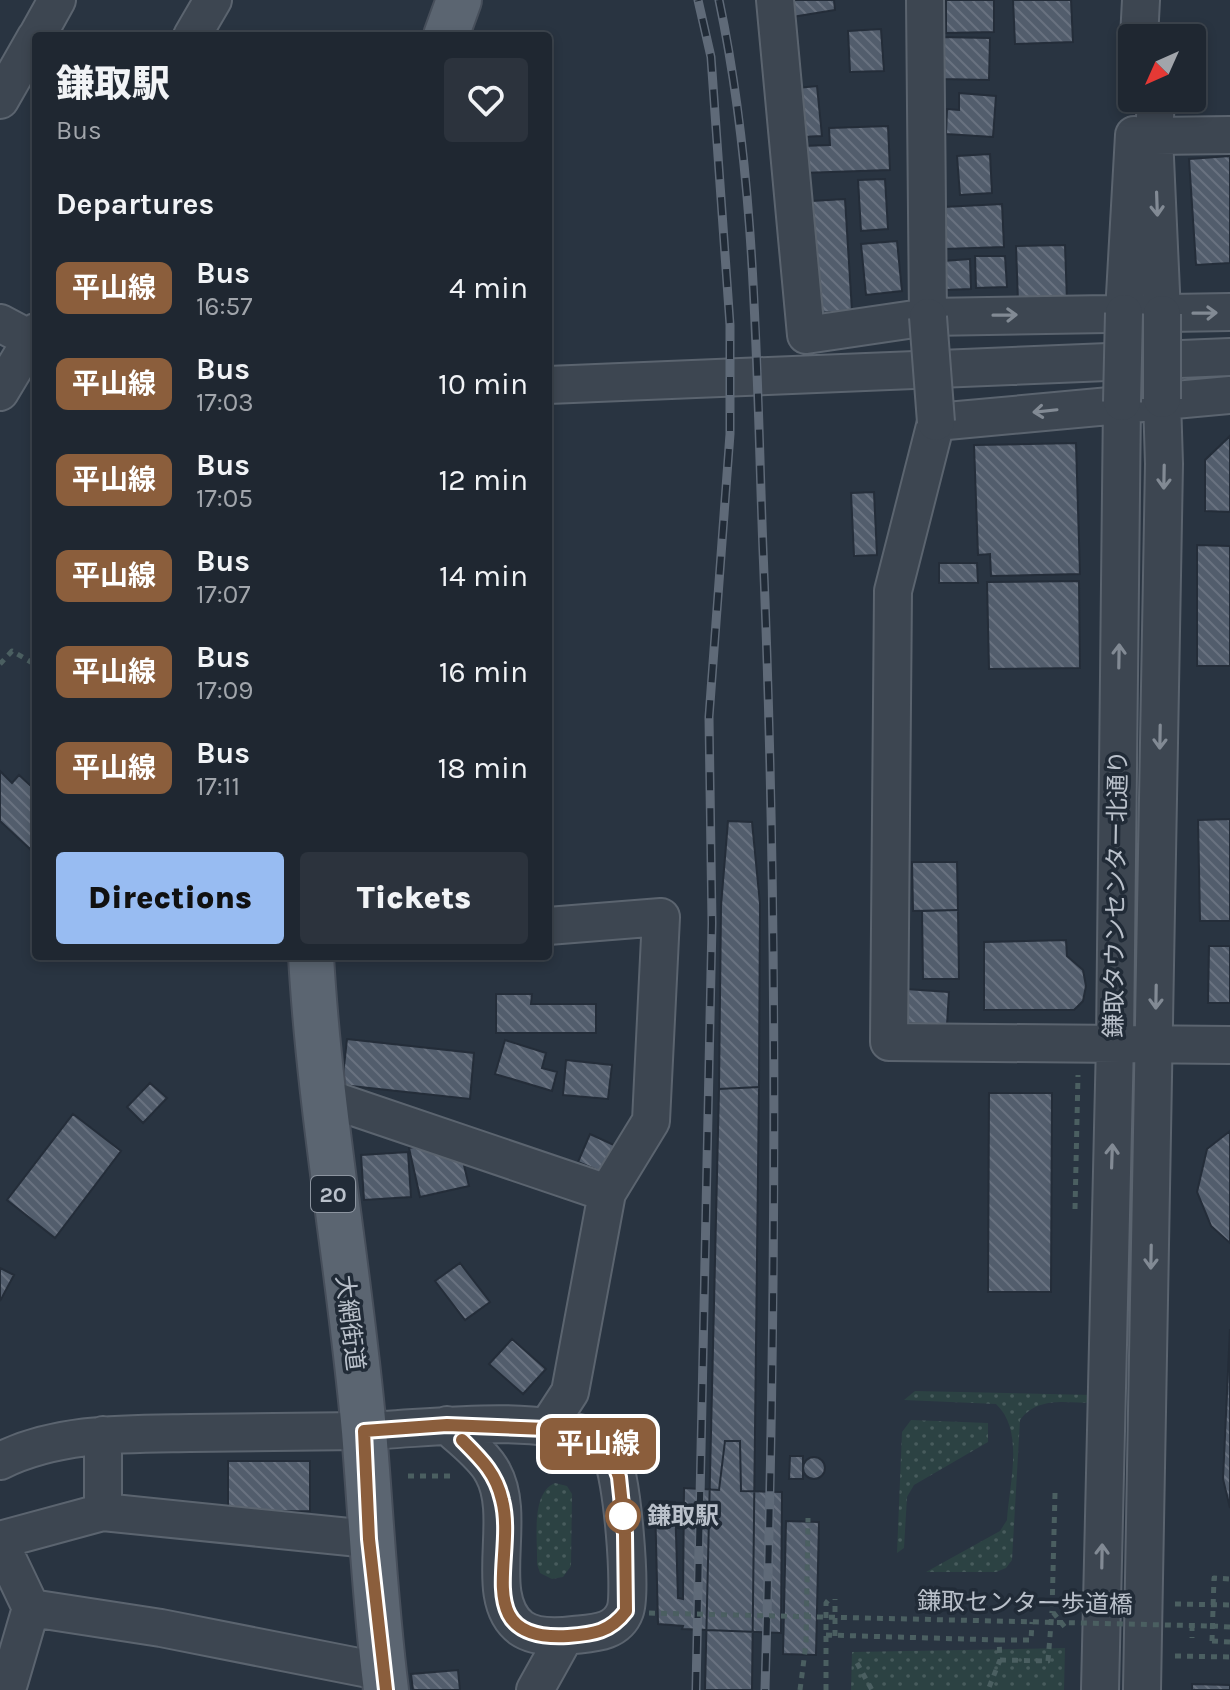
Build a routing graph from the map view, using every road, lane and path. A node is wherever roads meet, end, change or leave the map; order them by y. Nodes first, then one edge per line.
1 (57, 0) edge
2 (213, 0) edge
3 (459, 0) edge
4 (775, 0) edge
5 (925, 0) edge
6 (1141, 0) edge
7 (1161, 0) edge
8 (1140, 24) edge
9 (1160, 24) edge
10 (39, 32) edge
11 (194, 32) edge
12 (447, 32) edge
13 (32, 44) edge
14 (0, 100) edge
15 (1135, 112) edge
16 (1155, 112) edge
17 (1230, 135) edge
18 (1154, 136) junction
19 (1230, 312) edge
20 (1124, 313) junction
21 (1162, 314) junction
22 (928, 317) junction
23 (0, 323) edge
24 (32, 335) edge
25 (32, 339) edge
26 (1230, 357) edge
27 (552, 385) edge
28 (0, 392) edge
29 (1230, 395) edge
30 (1162, 399) junction
31 (1122, 402) junction
32 (936, 422) junction
33 (32, 663) edge
34 (0, 664) edge
35 (552, 926) edge
36 (311, 960) edge
37 (1115, 1042) junction
38 (1155, 1045) junction
39 (1230, 1045) edge
40 (1078, 1066) dead end
41 (321, 1096) junction
42 (607, 1193) junction
43 (1075, 1212) dead end
44 (447, 1425) junction
45 (546, 1429) junction
46 (364, 1431) junction
47 (103, 1435) junction
48 (0, 1461) edge
49 (408, 1476) dead end
50 (456, 1476) dead end
51 (1055, 1493) dead end
52 (103, 1512) junction
53 (808, 1518) dead end
54 (369, 1539) junction
55 (0, 1542) edge
56 (1230, 1579) edge
57 (833, 1598) dead end
58 (1144, 1604) junction
59 (1230, 1605) edge
60 (31, 1608) junction
61 (1052, 1611) junction
62 (649, 1613) dead end
63 (807, 1617) junction
64 (1032, 1622) junction
65 (1192, 1625) junction
66 (1212, 1626) junction
67 (1230, 1627) edge
68 (830, 1635) junction
69 (565, 1636) junction
70 (1072, 1637) dead end
71 (1192, 1638) dead end
72 (999, 1640) junction
73 (1230, 1642) edge
74 (828, 1648) dead end
75 (1230, 1657) edge
76 (1000, 1660) junction
77 (857, 1663) dead end
78 (1142, 1673) edge
79 (385, 1681) edge
80 (9, 1683) dead end
81 (535, 1690) edge
82 (800, 1690) edge
83 (826, 1690) edge
84 (872, 1690) edge
85 (988, 1690) edge
86 (1100, 1690) edge

1 - 10 street
2 - 11 street
3 - 12 main road
4 - 22 street
5 - 22 street
6 - 8 street
7 - 9 street
13 - 14 street
15 - 20 street, 鎌取タウンセンター北通り
16 - 18 street, 鎌取タウンセンター北通り
17 - 18 street
18 -> 21 street, 鎌取タウンセンター北通り
21 -> 19 street
20 - 21 street
22 -> 20 street
20 - 31 street, 鎌取タウンセンター北通り, bridge
21 - 30 street, 鎌取タウンセンター北通り, bridge
22 - 32 street, bridge
23 - 24 street
25 - 28 street
26 - 27 street
29 - 30 street
30 - 31 street
30 -> 38 street, 鎌取タウンセンター北通り
31 -> 32 street
37 -> 31 street, 鎌取タウンセンター北通り
32 - 37 street
33 - 34 path
35 - 42 street
36 - 41 main road, 大網街道 / 20
37 - 38 street
86 -> 37 street, 鎌取タウンセンター北通り
38 - 39 street
38 -> 58 street, 鎌取タウンセンター北通り
40 - 43 path
41 - 42 street
41 - 46 main road, 大網街道 / 20
42 - 45 street
44 - 45 street
44 - 46 street
44 - 69 street
45 - 69 street
46 - 47 street
46 - 54 main road, 大網街道 / 20
47 - 48 street
47 - 52 street
49 - 50 path
51 - 61 path
52 - 54 street
52 - 55 street
53 - 63 path
54 - 79 main road, 大網街道 / 20
55 - 60 street
56 - 66 path, bridge
57 - 68 path
58 - 59 path
58 - 78 street, 鎌取タウンセンター北通り
60 - 79 street
60 - 80 street
61 - 70 path
61 - 76 path
62 - 63 path, 鎌取センター歩道橋, bridge
63 - 64 path, 鎌取センター歩道橋, bridge
63 - 82 path
64 - 65 path, 鎌取センター歩道橋, bridge
64 - 72 path
65 - 66 path, 鎌取センター歩道橋, bridge
65 - 71 path, bridge
66 - 67 path, 鎌取センター歩道橋
66 - 73 path, bridge
68 - 72 path
68 - 74 path
68 - 83 path
69 - 81 street
72 - 76 path
75 - 78 path
76 - 85 path
77 - 84 path

